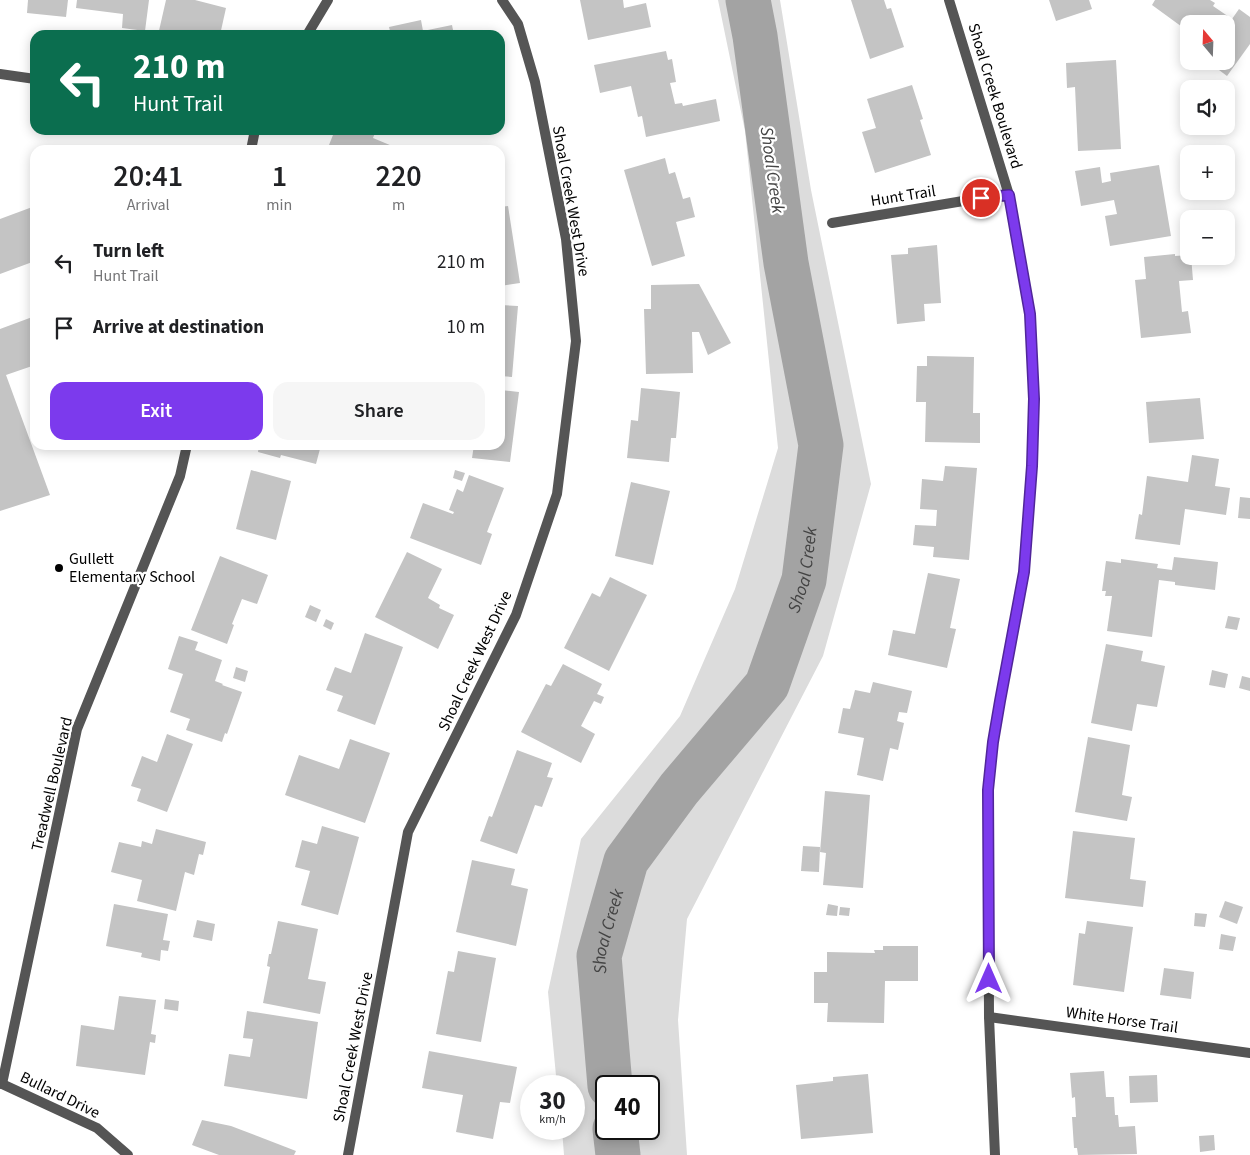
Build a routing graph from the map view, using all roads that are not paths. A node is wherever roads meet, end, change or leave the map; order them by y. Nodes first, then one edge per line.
1 (328, 0) edge
2 (502, 0) edge
3 (949, 0) edge
4 (310, 30) edge
5 (0, 74) edge
6 (30, 79) edge
7 (1009, 195) junction
8 (832, 223) dead end
9 (186, 450) edge
10 (990, 1017) junction
11 (1250, 1053) edge
12 (1, 1084) edge
13 (128, 1155) edge
14 (348, 1155) edge
15 (995, 1155) edge

1 - 4 street
2 - 14 street, Shoal Creek West Drive
3 - 7 street, Shoal Creek Boulevard
5 - 6 street
7 - 8 street, Hunt Trail
7 - 10 street, Shoal Creek Boulevard
9 - 12 street, Treadwell Boulevard
10 - 11 street, White Horse Trail
10 - 15 street, Shoal Creek Boulevard
12 - 13 street, Bullard Drive

